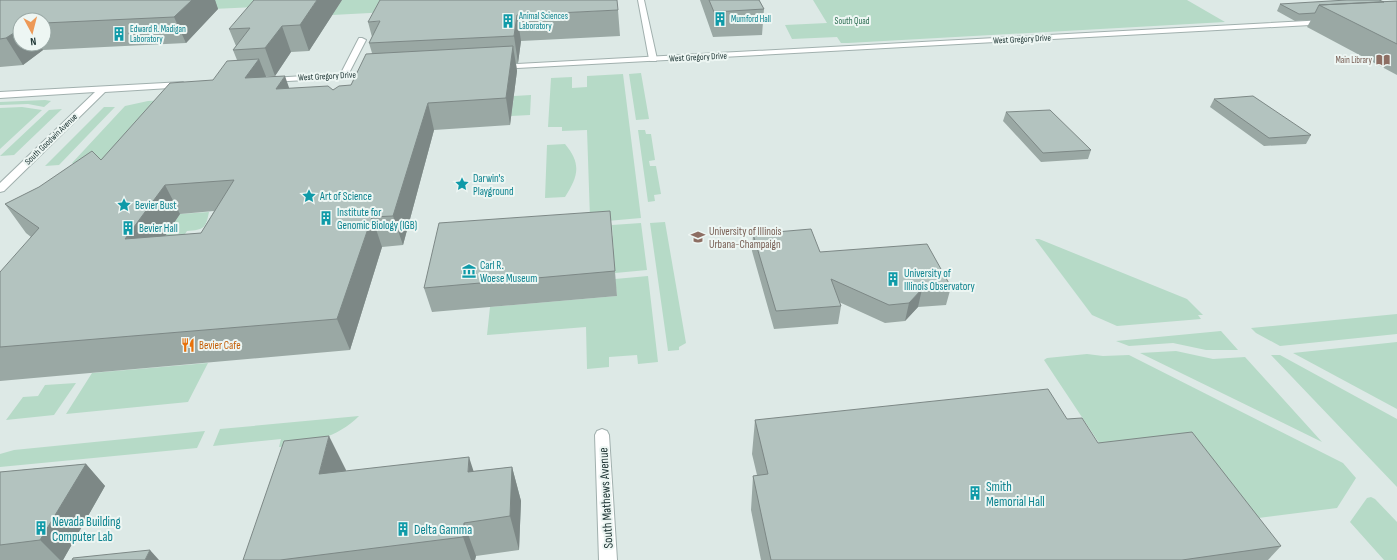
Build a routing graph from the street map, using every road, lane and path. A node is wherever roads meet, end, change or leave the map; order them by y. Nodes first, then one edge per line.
1 (641, 0) edge
2 (1335, 22) edge
3 (362, 40) dead end
4 (653, 59) junction
5 (495, 67) edge
6 (384, 73) edge
7 (344, 75) junction
8 (266, 80) edge
9 (195, 84) edge
10 (103, 89) junction
11 (0, 94) edge
12 (0, 189) edge
13 (602, 435) dead end
14 (608, 560) edge

1 - 4 street
2 - 4 street, West Gregory Drive
3 - 7 street
4 - 5 street, West Gregory Drive
6 - 7 street, West Gregory Drive
7 - 8 street, West Gregory Drive
9 - 10 street
10 - 11 street
10 - 12 street, South Goodwin Avenue
13 - 14 street, South Mathews Avenue

